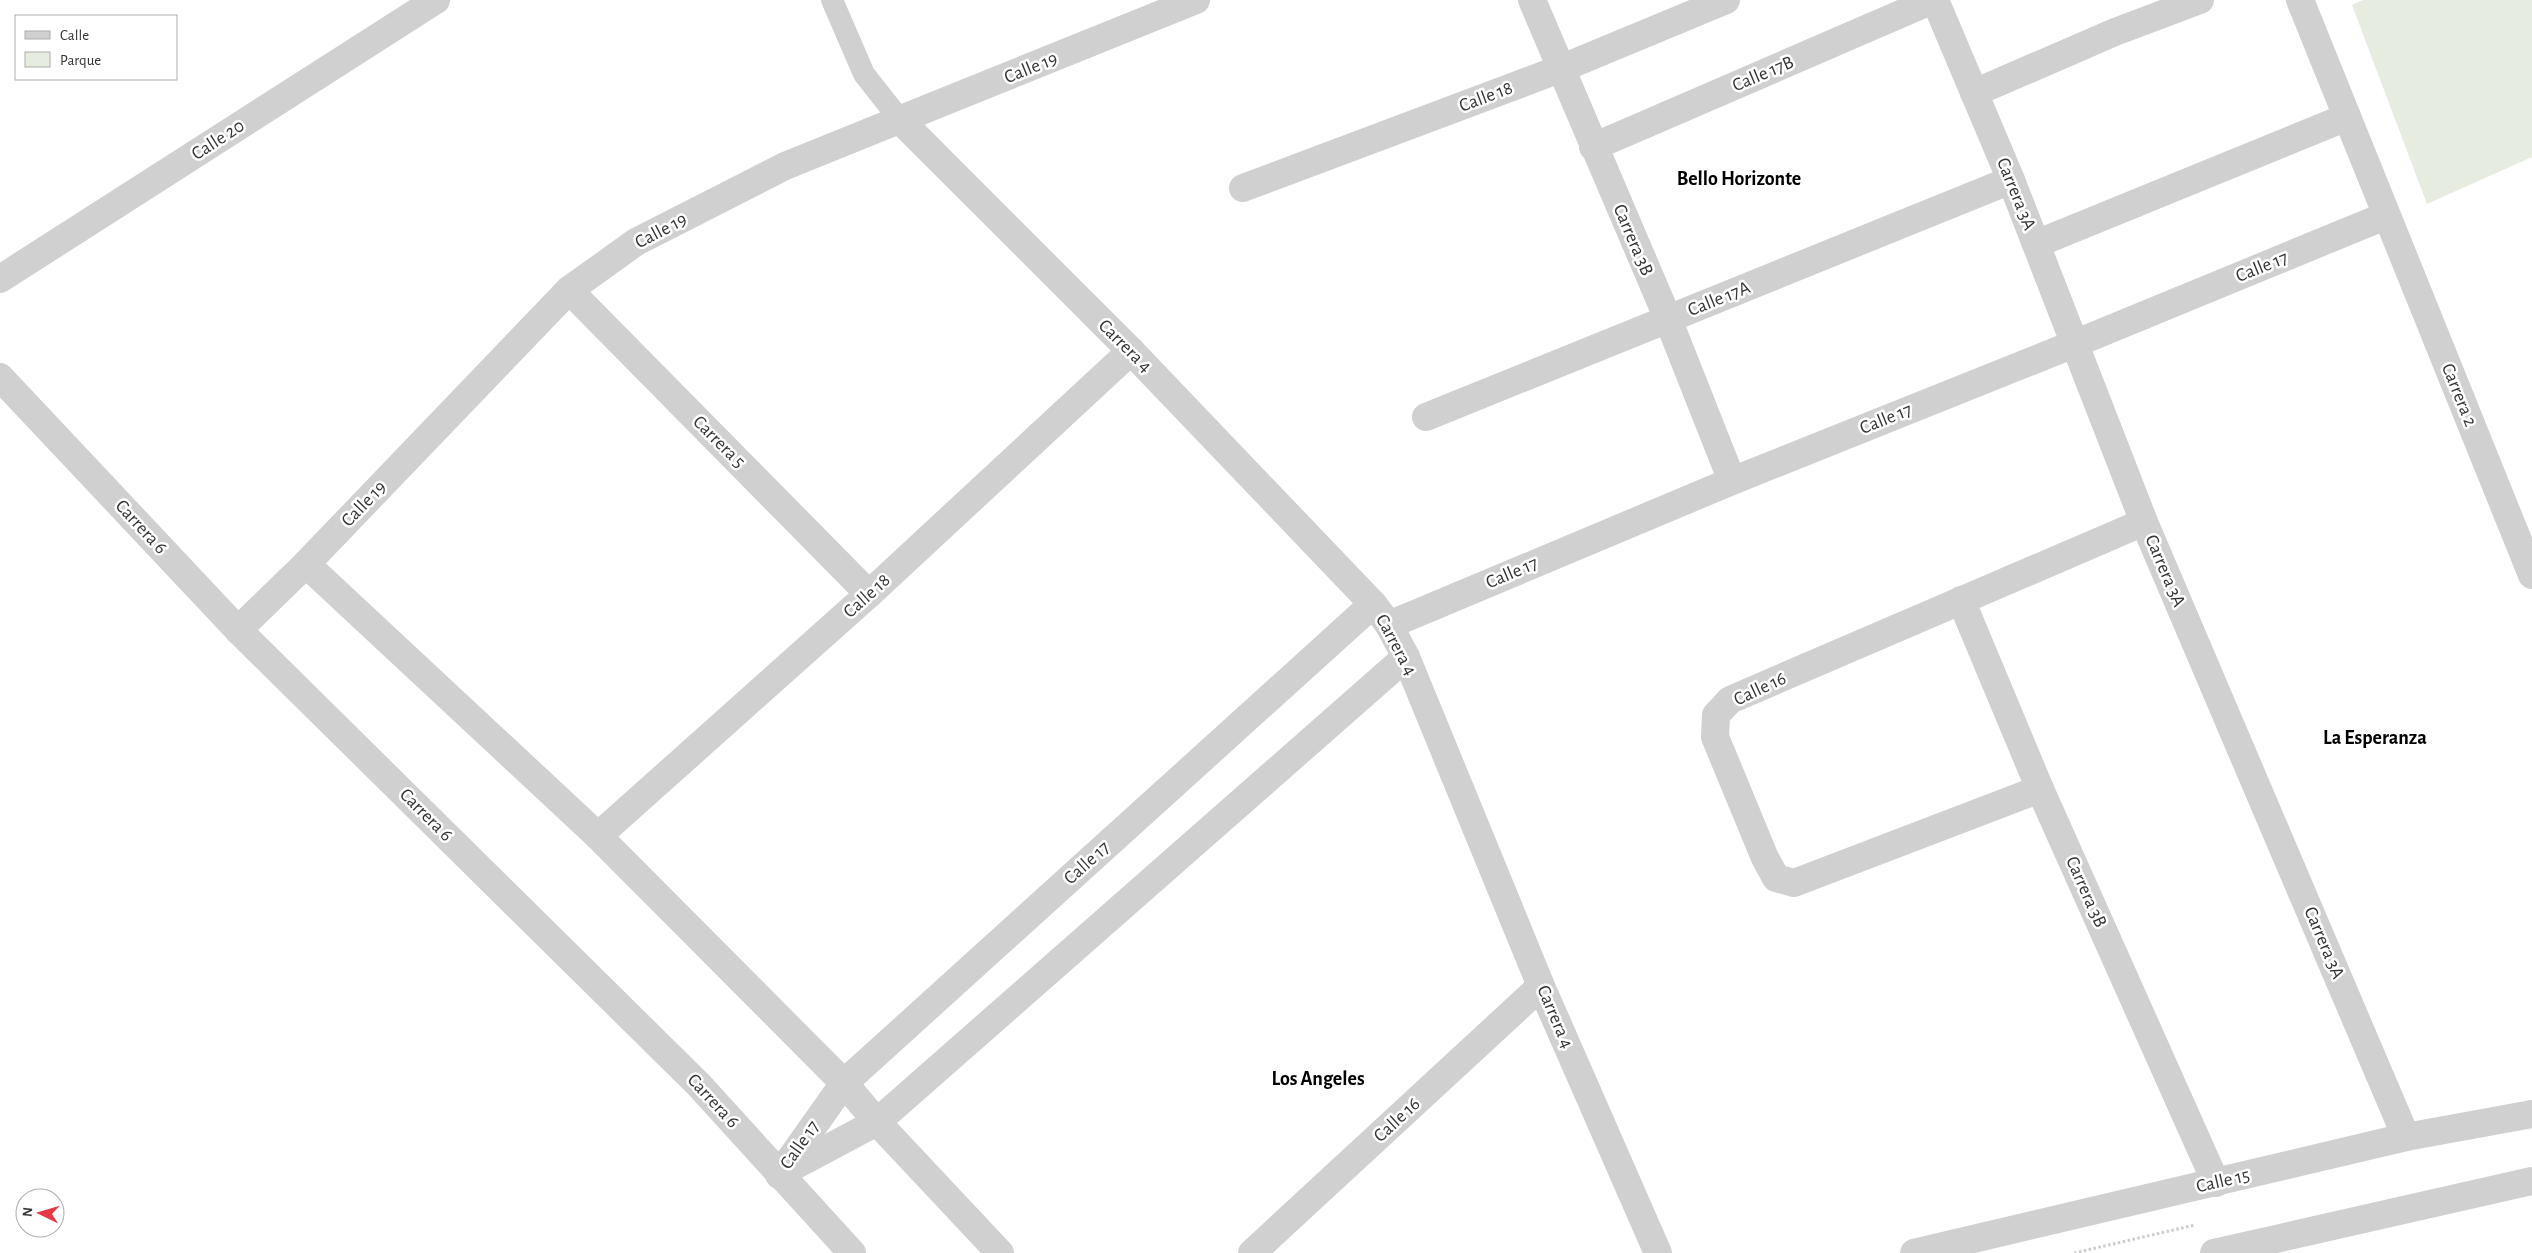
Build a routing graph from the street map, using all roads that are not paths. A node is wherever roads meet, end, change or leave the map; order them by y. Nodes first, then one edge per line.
1 (436, 0) edge
2 (832, 0) edge
3 (1196, 0) edge
4 (1532, 0) edge
5 (1726, 0) edge
6 (1934, 0) edge
7 (2200, 0) edge
8 (2300, 0) edge
9 (1560, 69) junction
10 (1974, 92) junction
11 (2347, 117) junction
12 (901, 121) junction
13 (1593, 147) junction
14 (2011, 180) junction
15 (1243, 188) dead end
16 (2385, 216) junction
17 (2036, 244) junction
18 (0, 279) edge
19 (570, 290) junction
20 (1668, 319) junction
21 (2074, 344) junction
22 (1131, 351) junction
23 (0, 377) edge
24 (1426, 417) dead end
25 (1732, 481) junction
26 (2144, 522) junction
27 (306, 564) junction
28 (2532, 575) edge
29 (869, 594) junction
30 (1961, 600) junction
31 (1381, 614) junction
32 (238, 630) junction
33 (1406, 657) junction
34 (2040, 789) junction
35 (598, 836) junction
36 (1542, 986) junction
37 (844, 1083) junction
38 (2532, 1114) edge
39 (877, 1122) junction
40 (2406, 1136) junction
41 (779, 1174) junction
42 (2532, 1181) edge
43 (2216, 1183) junction
44 (852, 1253) edge
45 (1000, 1253) edge
46 (1252, 1253) edge
47 (1658, 1253) edge
48 (1914, 1253) edge
49 (2214, 1253) edge

1 - 18 street, Calle 20
2 - 12 lane
3 - 12 street, Calle 19
4 - 9 street, Carrera 3B
5 - 9 street, Calle 18
6 - 10 street, Carrera 3A
6 - 13 street, Calle 17B
7 - 10 street
8 - 11 street, Carrera 2
9 - 13 street, Carrera 3B
9 - 15 street, Calle 18
10 - 14 street, Carrera 3A
11 - 16 street, Carrera 2
11 - 17 street
12 - 19 street, Calle 19
12 - 22 street, Carrera 4
13 - 20 street, Carrera 3B
14 - 17 street, Carrera 3A
14 - 20 street, Calle 17A
16 - 21 street, Calle 17
16 - 28 street, Carrera 2
17 - 21 street, Carrera 3A
19 - 27 street, Calle 19
19 - 29 street, Carrera 5
20 - 24 street, Calle 17A
20 - 25 street, Carrera 3B
21 - 25 street, Calle 17
21 - 26 street, Carrera 3A
22 - 29 street, Calle 18
22 - 31 street, Carrera 4
23 - 32 street, Carrera 6
25 - 31 street, Calle 17
26 - 30 street, Calle 16
26 - 40 street, Carrera 3A
27 - 32 street, Calle 19
27 - 35 street
29 - 35 street, Calle 18
30 - 34 street, Carrera 3B
30 - 34 street, Calle 16
31 - 33 street, Carrera 4
31 - 37 street, Calle 17
32 - 41 street, Carrera 6
33 - 36 street, Carrera 4
33 - 39 street, Calle 17
34 - 43 street, Carrera 3B
35 - 37 street
36 - 46 street, Calle 16
36 - 47 street, Carrera 4
37 - 39 street
37 - 41 street, Calle 17
38 - 40 street, Calle 15
39 - 41 street, Calle 17
39 - 45 street
40 - 43 street, Calle 15
41 - 44 street, Carrera 6
42 - 49 street
43 - 48 street, Calle 15

